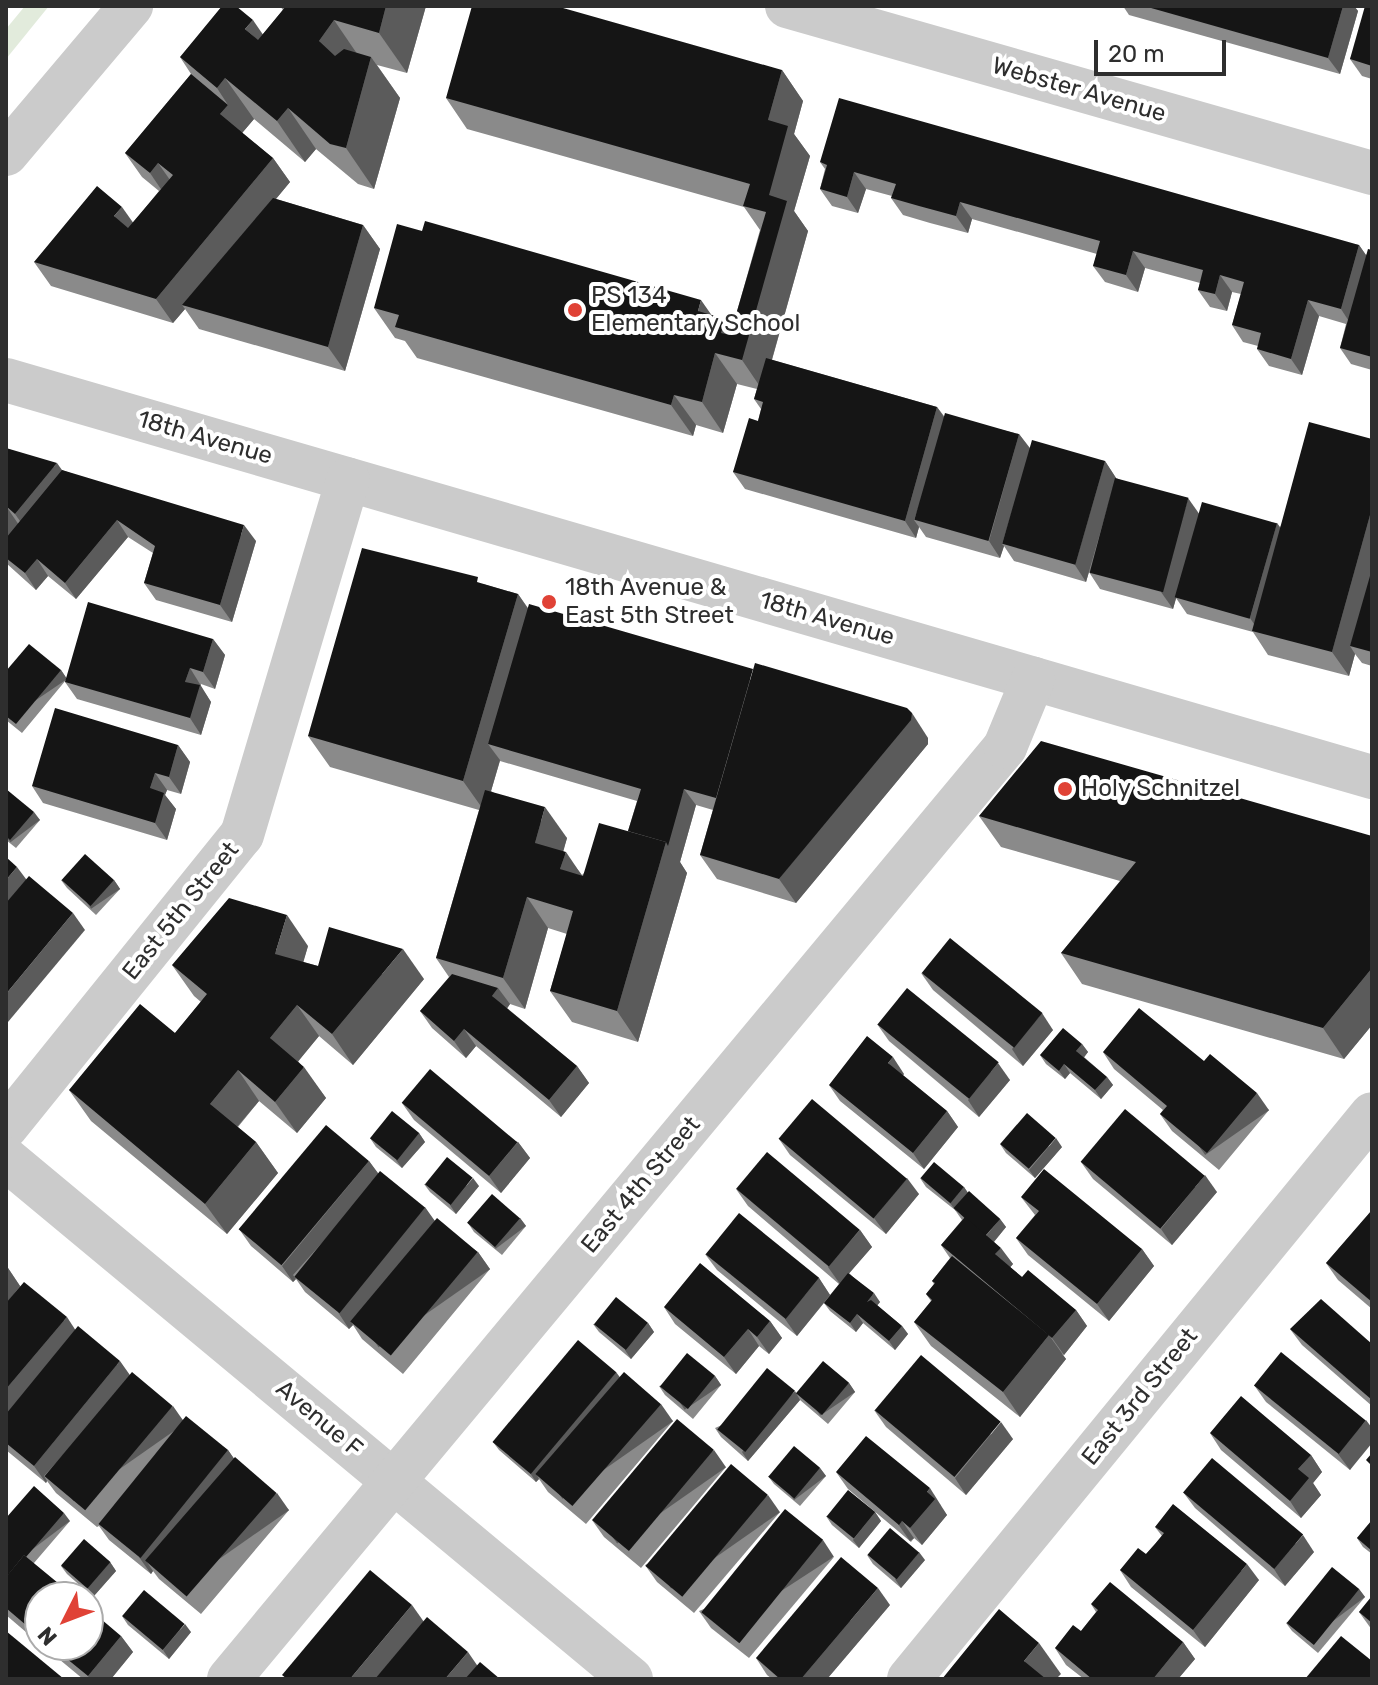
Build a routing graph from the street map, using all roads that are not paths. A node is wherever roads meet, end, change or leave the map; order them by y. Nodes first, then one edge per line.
1 (131, 6) edge
2 (787, 6) edge
3 (6, 154) edge
4 (1372, 173) edge
5 (6, 380) edge
6 (348, 479) junction
7 (1033, 679) junction
8 (1372, 777) edge
9 (1372, 1114) edge
10 (6, 1127) edge
11 (6, 1159) edge
12 (394, 1481) junction
13 (229, 1679) edge
14 (631, 1679) edge
15 (909, 1679) edge

1 - 3 street
2 - 4 street, Webster Avenue
5 - 6 street, 18th Avenue
6 - 7 street, 18th Avenue
6 - 10 street, East 5th Street
7 - 8 street, 18th Avenue
7 - 12 street, East 4th Street
9 - 15 street, East 3rd Street
11 - 12 street, Avenue F
12 - 13 street, East 4th Street
12 - 14 street, Avenue F

